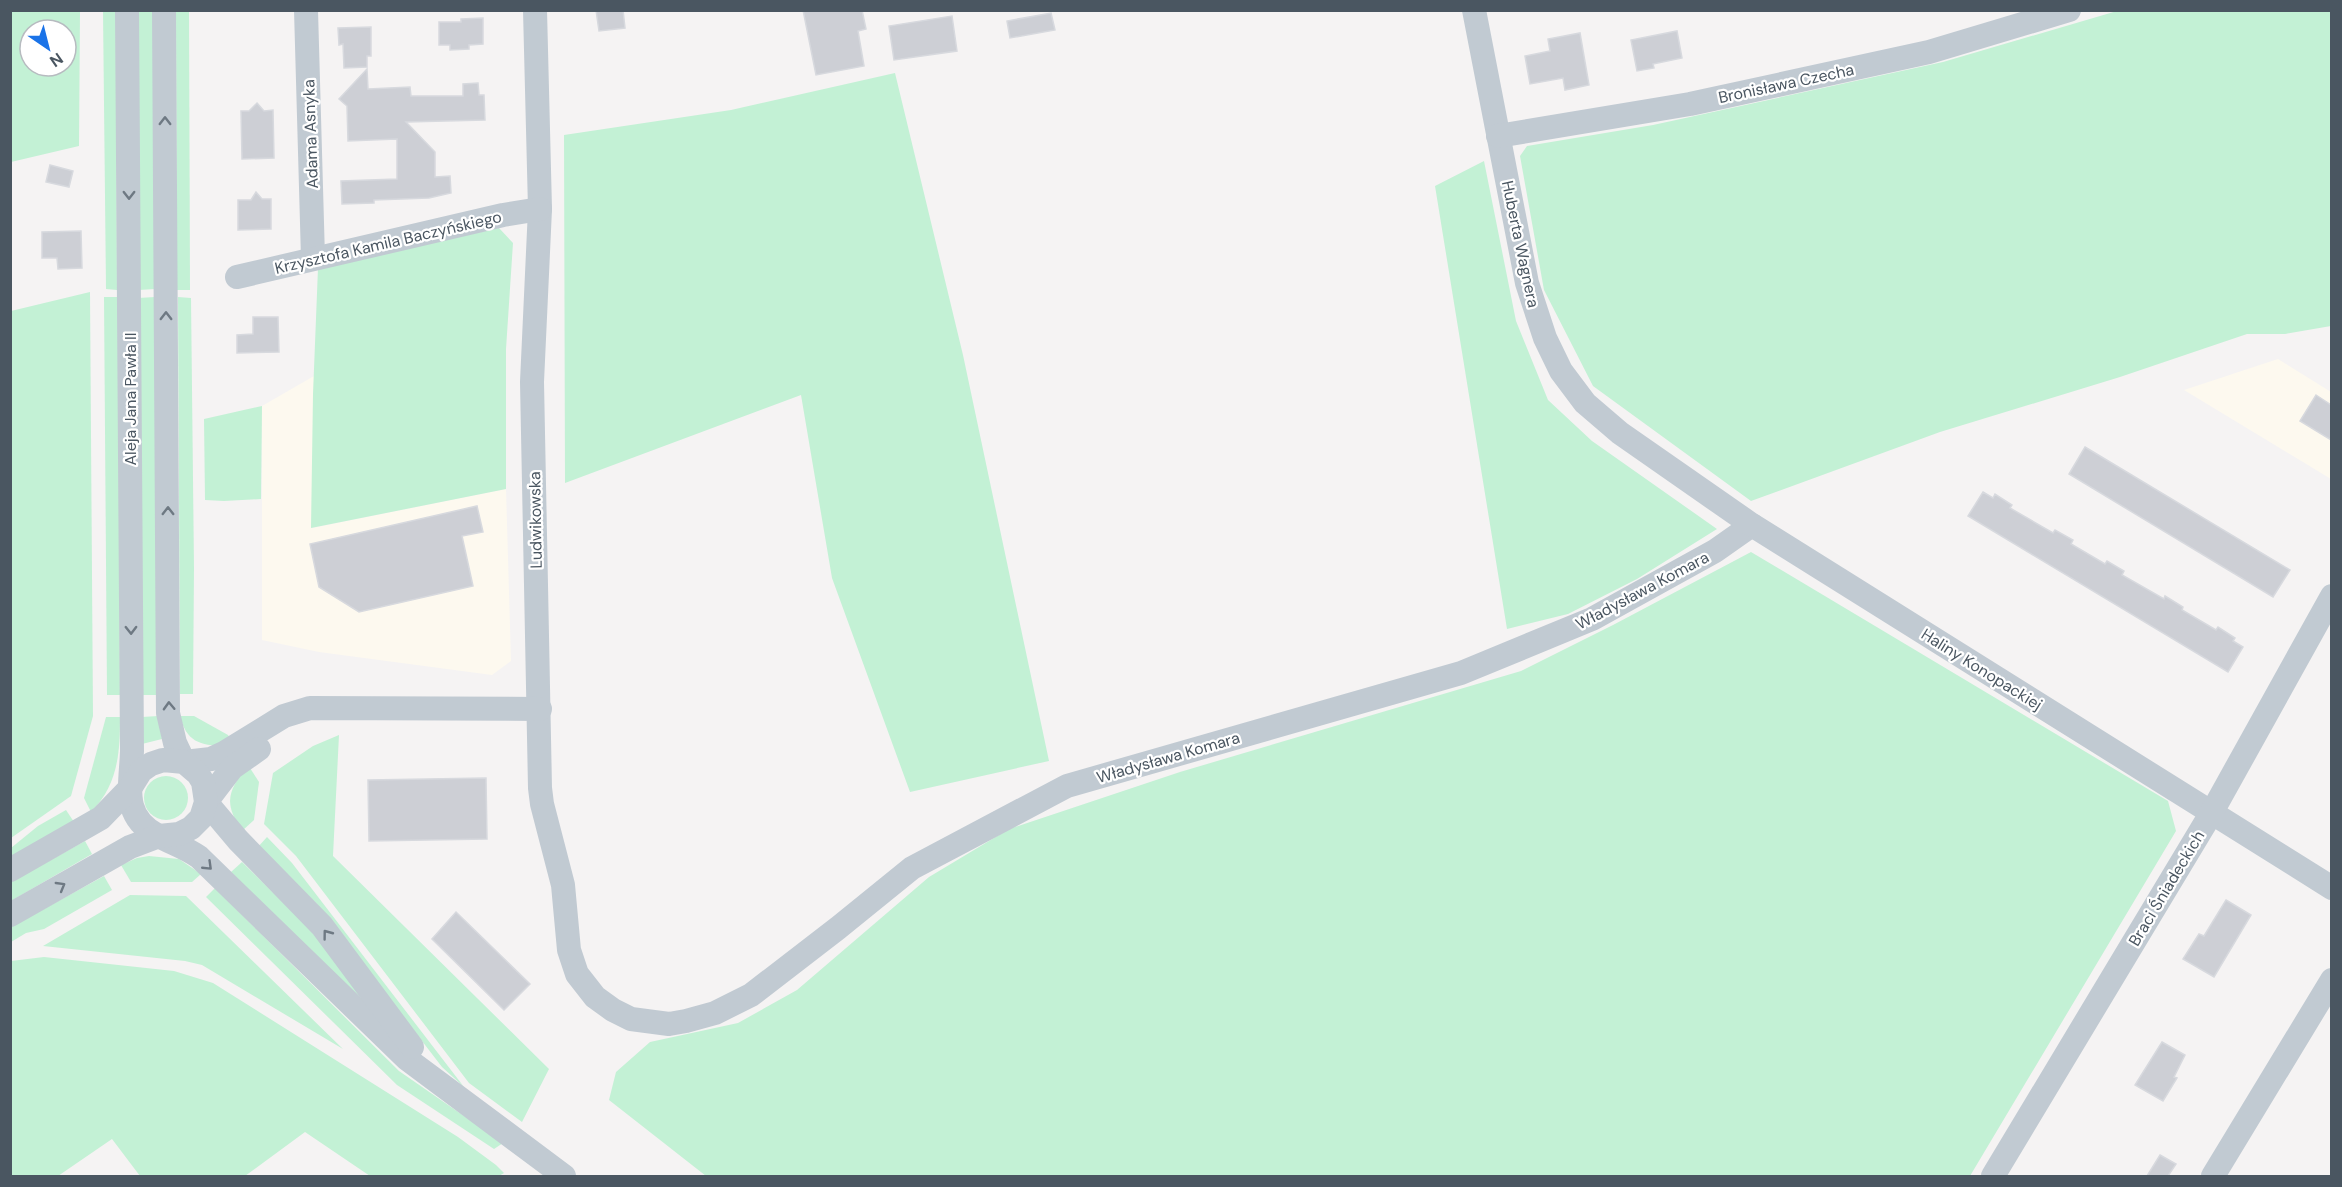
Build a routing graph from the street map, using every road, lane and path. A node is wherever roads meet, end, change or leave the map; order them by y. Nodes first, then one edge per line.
1 (127, 10) edge
2 (164, 10) edge
3 (306, 10) edge
4 (535, 10) edge
5 (1474, 10) edge
6 (2069, 10) edge
7 (1498, 136) junction
8 (540, 209) junction
9 (313, 258) junction
10 (237, 277) dead end
11 (1752, 525) junction
12 (2331, 596) edge
13 (335, 708) junction
14 (540, 709) junction
15 (184, 762) junction
16 (131, 787) junction
17 (206, 802) junction
18 (2212, 812) junction
19 (159, 836) junction
20 (10, 870) edge
21 (2331, 888) edge
22 (10, 915) edge
23 (2331, 980) edge
24 (613, 1010) joint
25 (454, 1094) junction
26 (551, 1173) edge
27 (1993, 1176) edge
28 (2213, 1176) edge

1 -> 16 street, Aleja Jana Pawła II
15 -> 2 street
3 - 9 street, Adama Asnyka
4 - 8 street, Ludwikowska
5 - 7 street, Huberta Wagnera
6 - 7 street, Bronisława Czecha
7 - 11 street, Huberta Wagnera
8 - 9 street, Krzysztofa Kamila Baczyńskiego
8 - 14 street, Ludwikowska
9 - 10 street, Krzysztofa Kamila Baczyńskiego
11 - 18 street, Haliny Konopackiej
11 - 24 street, Władysława Komara
12 - 18 street, Braci Śniadeckich
13 - 14 street
13 - 15 street
13 - 17 street
14 - 24 street, Ludwikowska
15 - 16 street
15 - 17 street
16 - 19 street
16 - 20 street
17 - 19 street
25 -> 17 street
18 - 21 street, Haliny Konopackiej
18 - 27 street, Braci Śniadeckich
22 -> 19 street
19 -> 25 street
23 - 28 street
25 - 26 street

